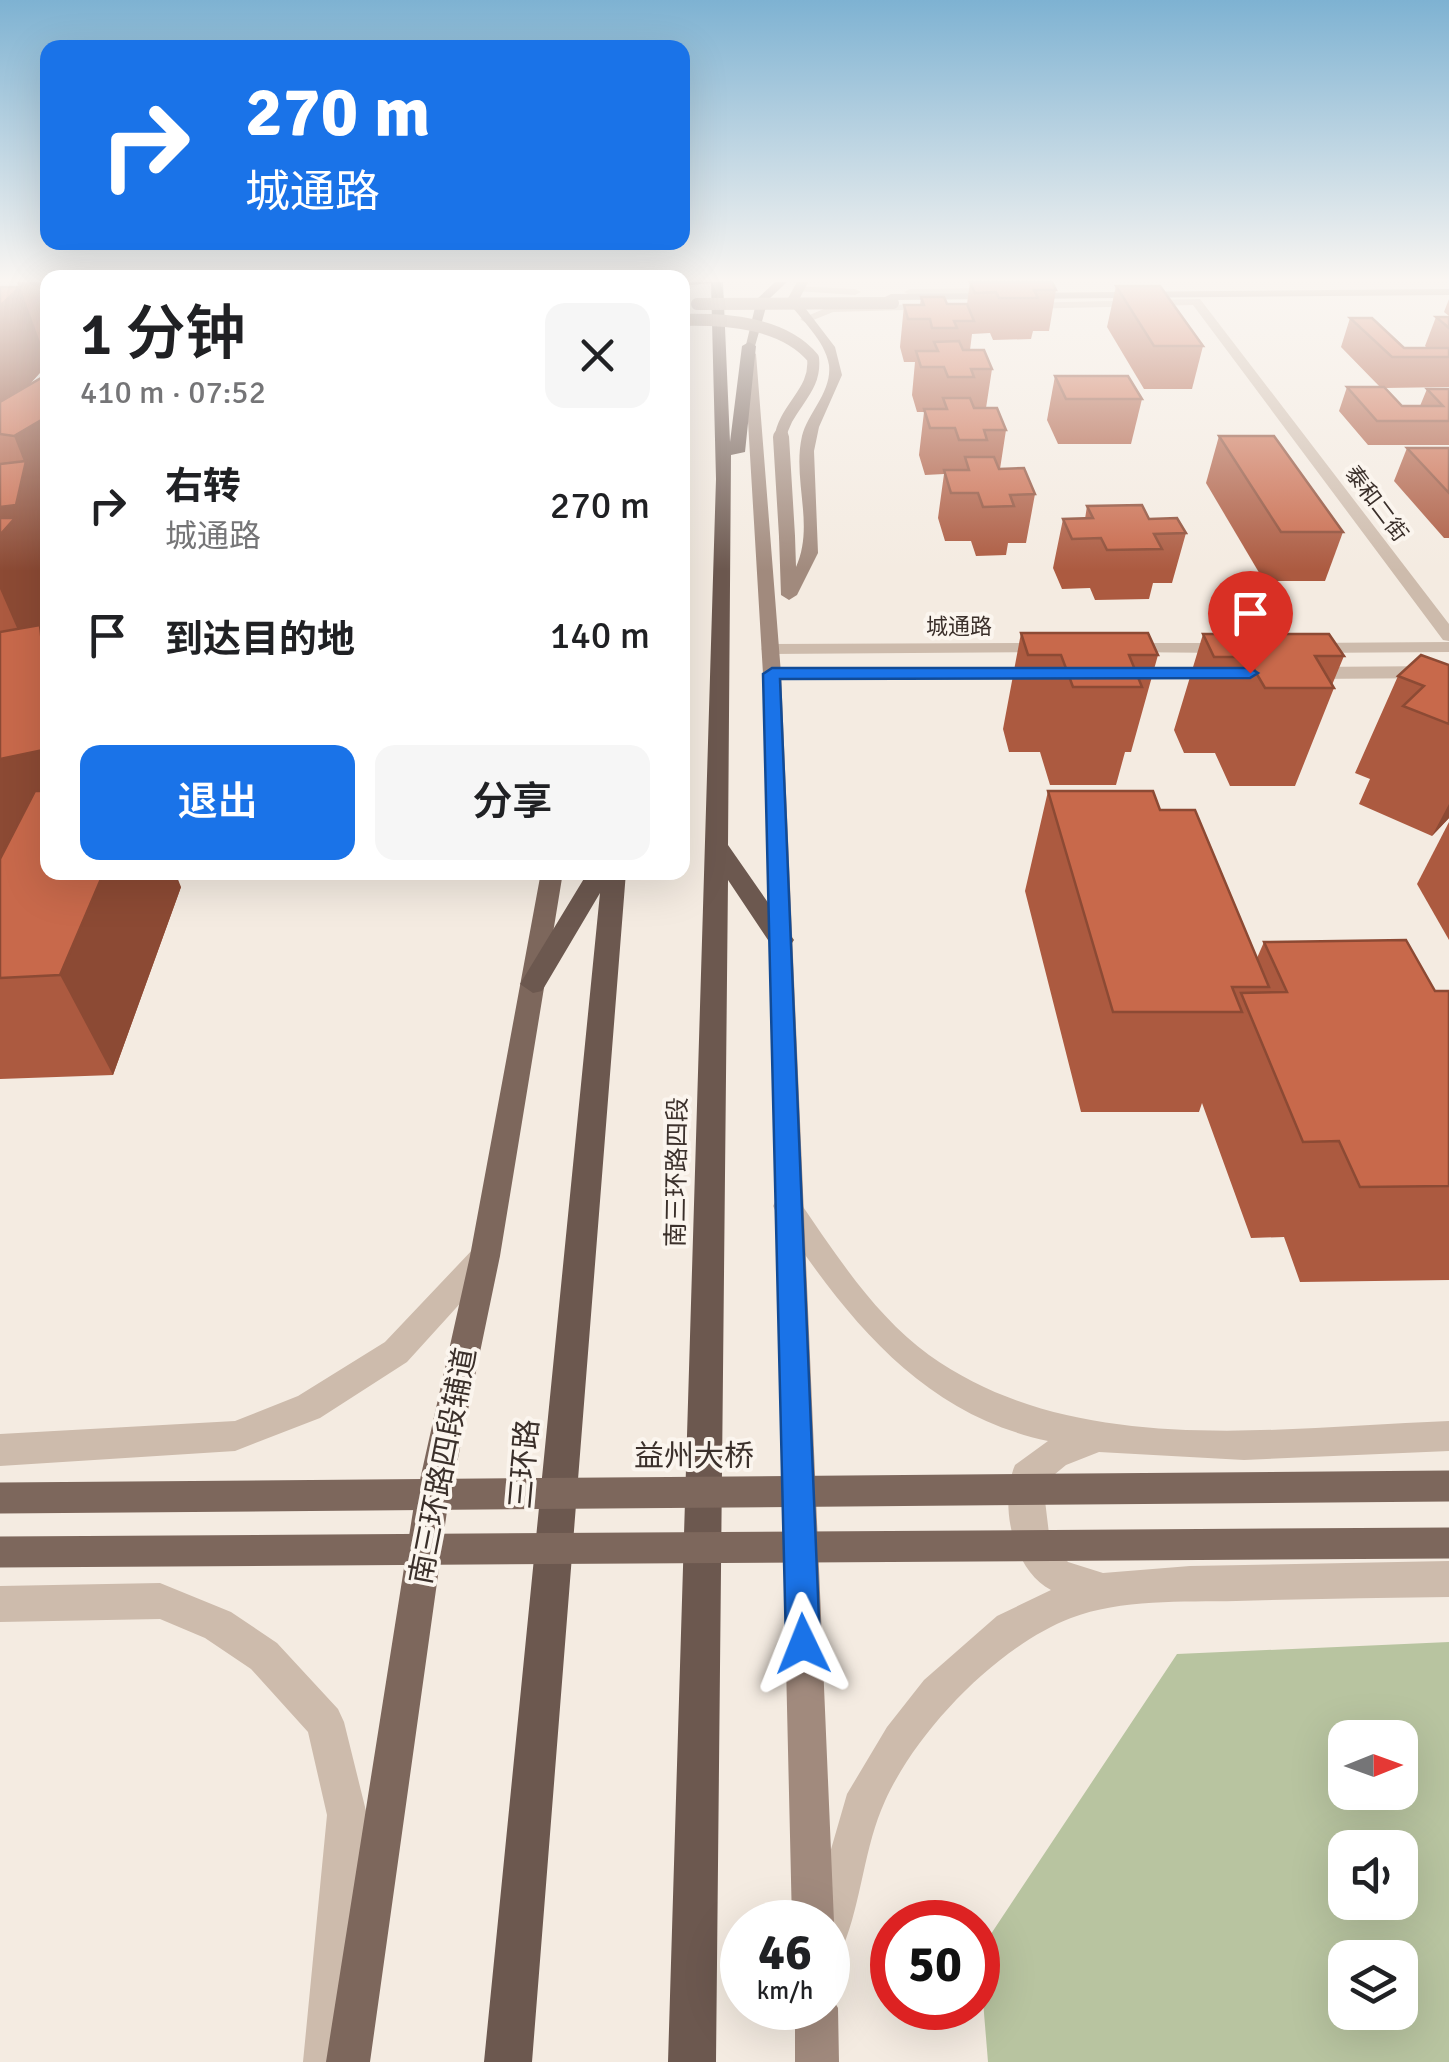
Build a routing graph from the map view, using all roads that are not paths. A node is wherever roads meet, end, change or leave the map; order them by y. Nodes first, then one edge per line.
1 (720, 378) edge
2 (746, 378) edge
3 (752, 378) edge
4 (813, 378) edge
5 (835, 378) edge
6 (1254, 378) edge
7 (722, 578) junction
8 (789, 595) junction
9 (1449, 636) edge
10 (1449, 647) edge
11 (1070, 648) edge
12 (1110, 648) edge
13 (1249, 648) edge
14 (1289, 648) edge
15 (771, 661) junction
16 (1449, 672) edge
17 (1070, 673) edge
18 (1110, 673) edge
19 (1250, 673) edge
20 (1290, 673) edge
21 (715, 843) junction
22 (551, 880) edge
23 (595, 880) edge
24 (613, 880) edge
25 (781, 940) junction
26 (533, 984) junction
27 (787, 1206) junction
28 (485, 1256) junction
29 (1449, 1436) edge
30 (1097, 1437) junction
31 (0, 1450) edge
32 (1449, 1486) edge
33 (0, 1498) edge
34 (1449, 1543) edge
35 (0, 1552) edge
36 (1449, 1579) edge
37 (1103, 1591) junction
38 (0, 1604) edge
39 (812, 1900) edge
40 (837, 1900) edge
41 (816, 2030) edge
42 (325, 2062) edge
43 (348, 2062) edge
44 (508, 2062) edge
45 (692, 2062) edge
46 (817, 2062) edge

1 - 7 highway, 南三环路四段
2 - 7 highway
3 - 15 main road
4 - 8 main road, bridge
5 - 8 main road
6 - 9 street, 泰和二街
7 - 21 highway, 南三环路四段
8 - 15 main road
10 - 14 street
11 - 15 street, 城通路
12 - 13 street
15 - 17 street, 城通路
15 - 25 main road
16 - 20 street
18 - 19 street
21 - 25 highway
21 - 45 highway, 南三环路四段
22 - 26 main road, 南三环路四段辅道
23 - 26 highway
24 - 44 highway, 三环路
25 - 27 main road
26 - 28 main road, 南三环路四段辅道
27 - 30 street
27 - 39 main road
28 - 31 street
28 - 43 main road, 南三环路四段辅道
29 - 30 street
30 - 37 street
32 - 33 main road, 益州大桥, bridge
34 - 35 main road, bridge
36 - 37 street
37 - 40 street
38 - 42 street
41 - 46 main road

